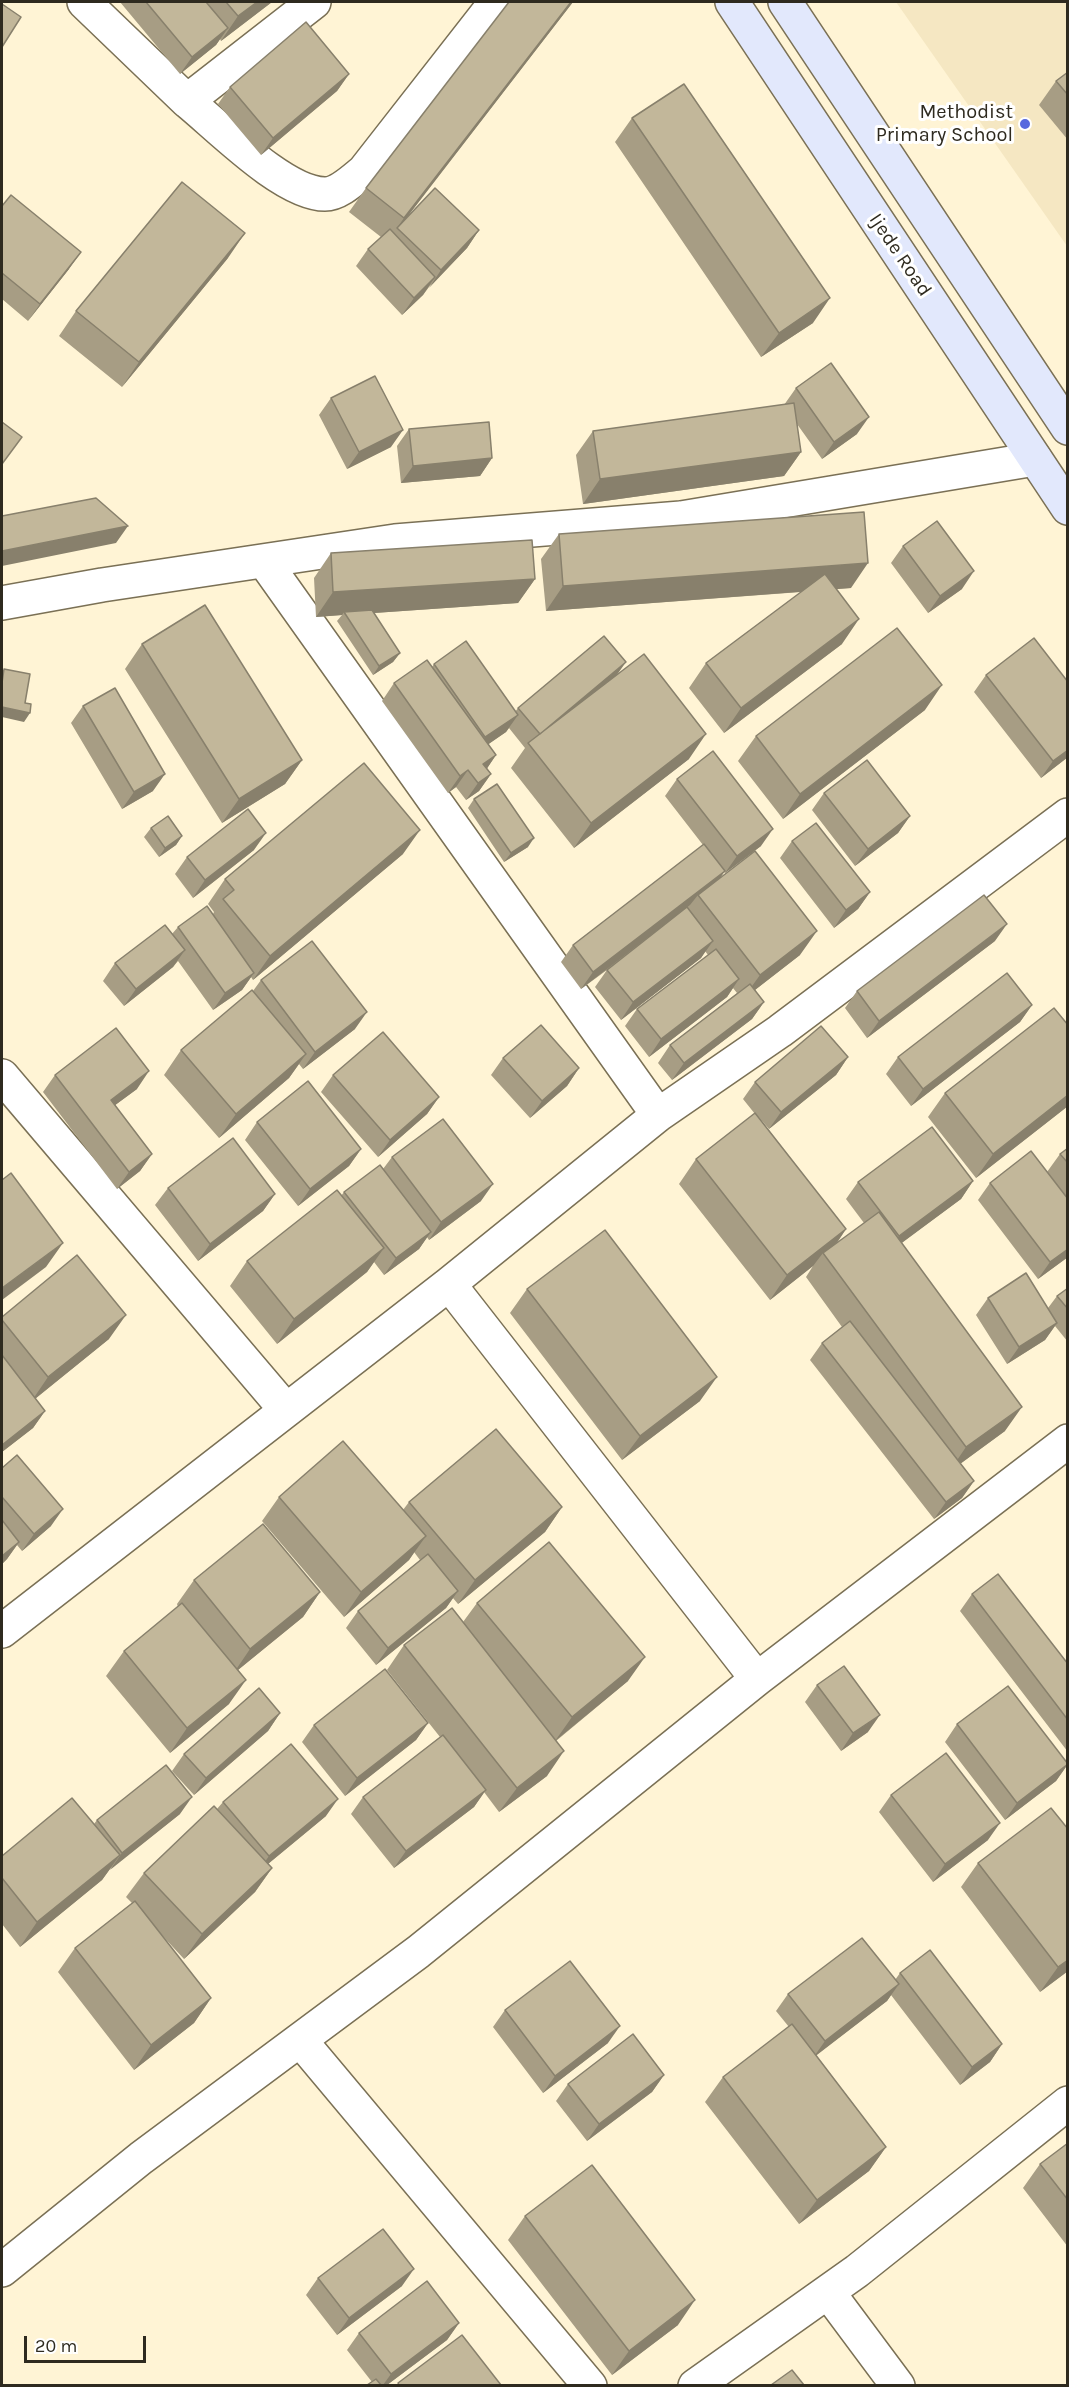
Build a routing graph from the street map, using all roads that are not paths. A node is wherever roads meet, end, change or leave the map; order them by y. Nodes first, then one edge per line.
1 (84, 2) edge
2 (314, 2) edge
3 (495, 2) edge
4 (732, 2) edge
5 (785, 2) edge
6 (187, 101) junction
7 (1068, 428) edge
8 (1035, 459) junction
9 (1068, 508) edge
10 (264, 561) junction
11 (2, 603) edge
12 (1068, 815) edge
13 (2, 1076) edge
14 (658, 1115) junction
15 (449, 1284) junction
16 (286, 1410) junction
17 (1068, 1441) edge
18 (2, 1630) edge
19 (757, 1679) junction
20 (300, 2040) junction
21 (1068, 2103) edge
22 (2, 2270) edge
23 (828, 2292) junction
24 (590, 2385) edge
25 (695, 2385) edge
26 (897, 2385) edge

1 - 6 street
2 - 6 street
3 - 6 street
4 - 8 main road, Ijede Road
5 - 7 main road
8 - 9 main road, Ijede Road
8 - 10 street
10 - 11 street
10 - 14 street
12 - 14 street
13 - 16 street
14 - 15 street
15 - 16 street
15 - 19 street
16 - 18 street
17 - 19 street
19 - 20 street
20 - 22 street
20 - 24 street
21 - 23 street
23 - 25 street
23 - 26 street

